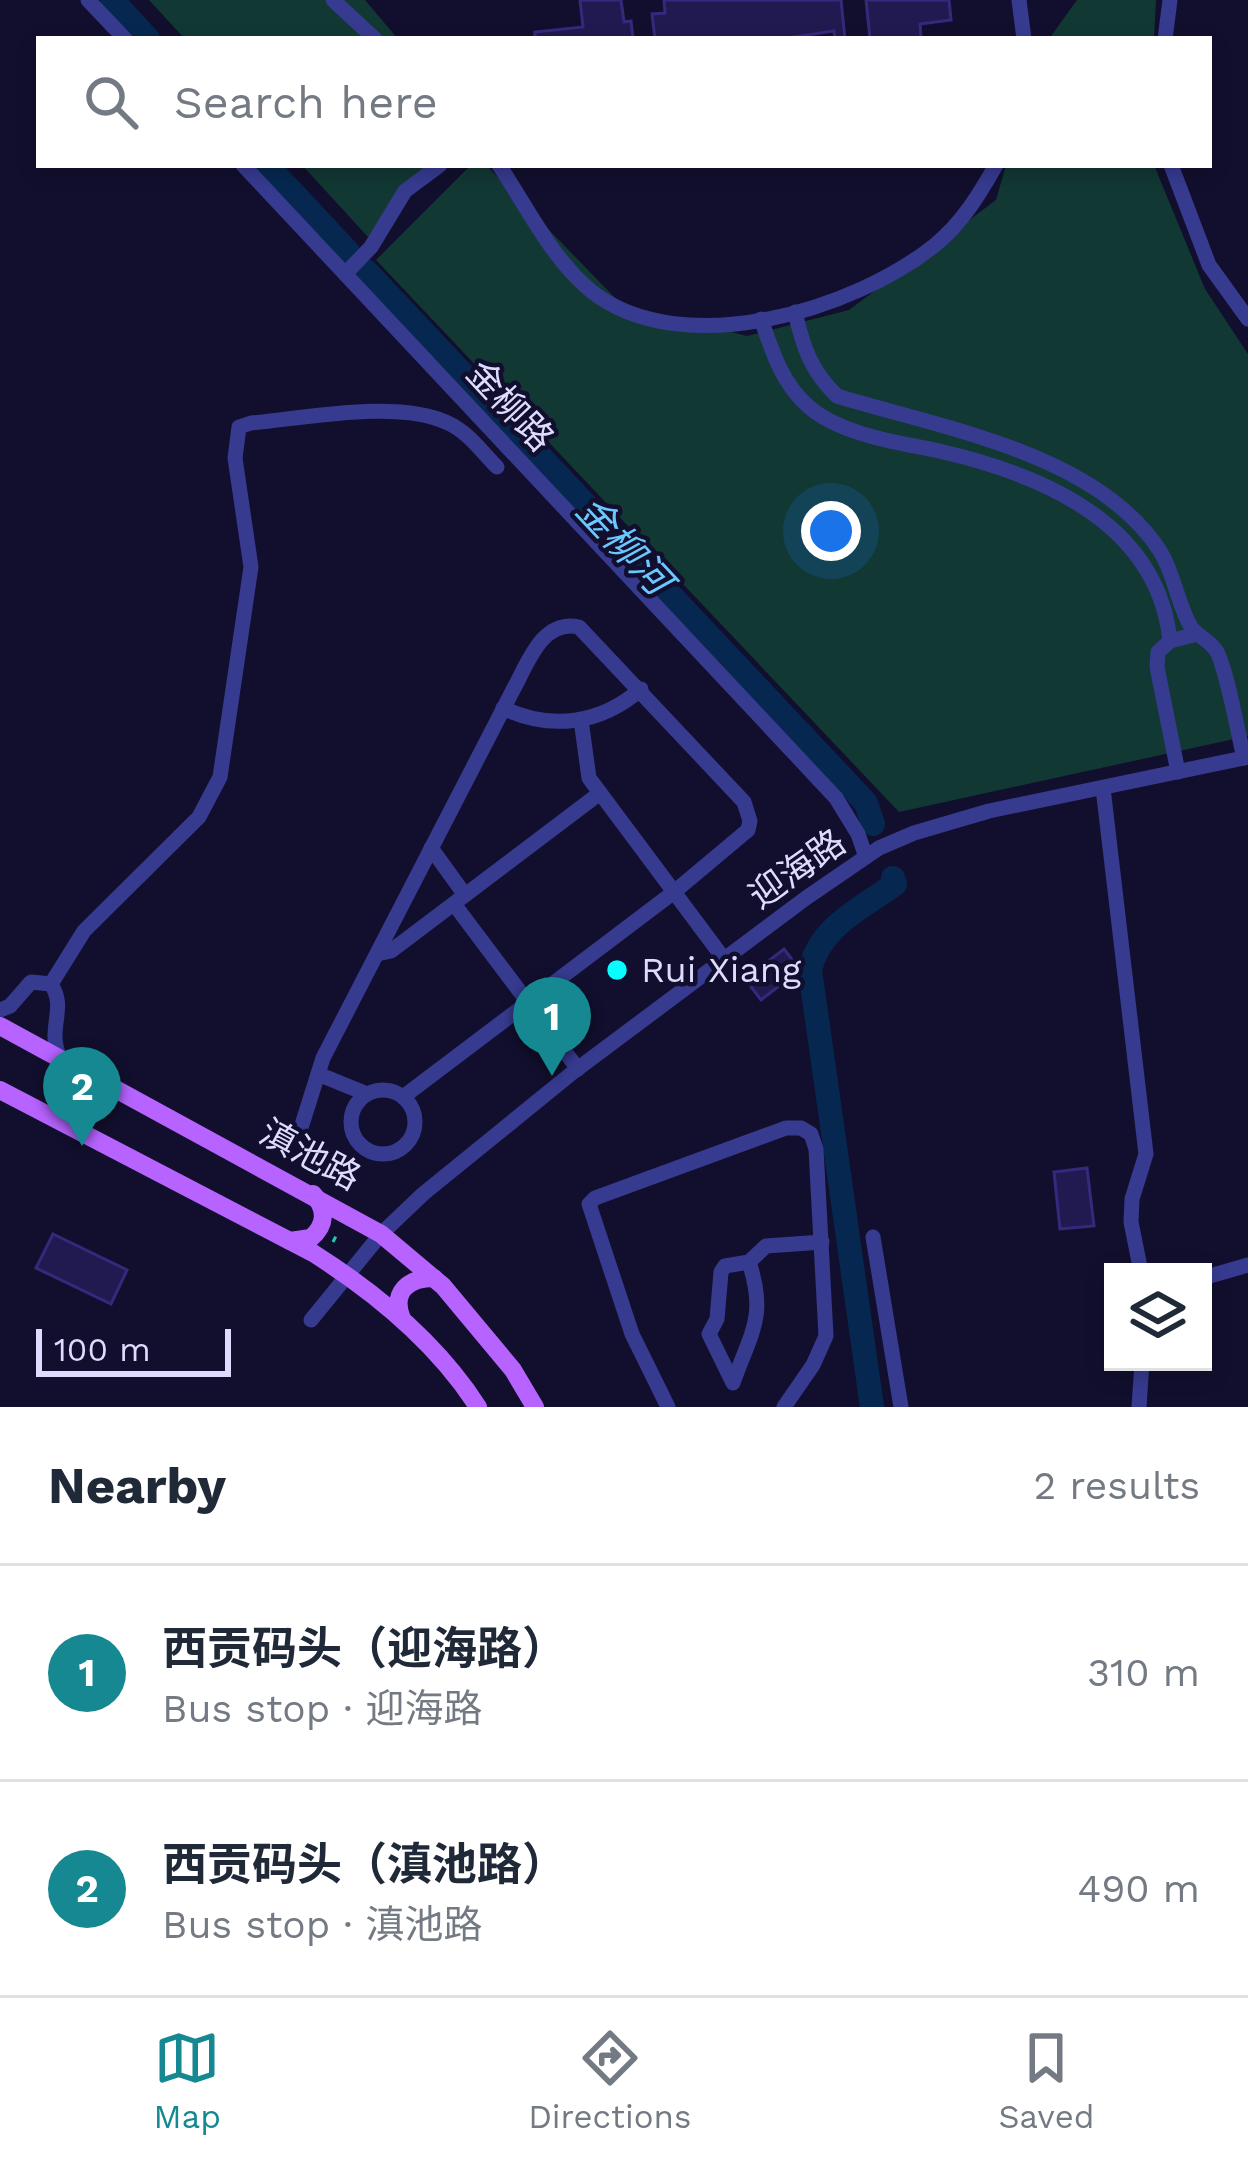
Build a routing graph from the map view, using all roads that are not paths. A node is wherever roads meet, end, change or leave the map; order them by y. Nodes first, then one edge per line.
1 (88, 0) edge
2 (333, 0) edge
3 (1019, 0) edge
4 (1170, 0) edge
5 (122, 36) edge
6 (373, 36) edge
7 (1024, 36) edge
8 (1165, 36) edge
9 (246, 168) edge
10 (436, 168) edge
11 (501, 168) edge
12 (994, 168) edge
13 (1173, 168) edge
14 (345, 274) junction
15 (795, 312) junction
16 (761, 319) junction
17 (1248, 319) edge
18 (802, 345) junction
19 (774, 356) junction
20 (497, 467) dead end
21 (1197, 634) junction
22 (1170, 641) junction
23 (640, 689) junction
24 (503, 708) junction
25 (581, 721) junction
26 (1246, 758) edge
27 (1178, 772) junction
28 (1103, 788) junction
29 (600, 793) junction
30 (431, 848) junction
31 (866, 856) junction
32 (674, 892) junction
33 (459, 899) junction
34 (377, 954) junction
35 (724, 959) junction
36 (51, 983) junction
37 (526, 1000) junction
38 (0, 1010) edge
39 (0, 1026) edge
40 (61, 1060) junction
41 (578, 1069) junction
42 (318, 1074) junction
43 (0, 1090) edge
44 (367, 1094) junction
45 (403, 1097) junction
46 (300, 1131) dead end
47 (313, 1194) junction
48 (381, 1234) junction
49 (873, 1237) dead end
50 (290, 1241) junction
51 (822, 1242) junction
52 (749, 1262) junction
53 (1139, 1263) edge
54 (1248, 1264) edge
55 (1212, 1275) edge
56 (348, 1276) junction
57 (434, 1278) junction
58 (402, 1319) junction
59 (311, 1320) dead end
60 (1141, 1371) edge
61 (478, 1407) edge
62 (535, 1407) edge
63 (668, 1407) edge
64 (784, 1407) edge
65 (901, 1407) edge
66 (1139, 1407) edge

1 - 5 street
2 - 6 street
3 - 7 street
4 - 8 street
9 - 14 street, 金柳路
10 - 14 street
11 - 16 street
12 - 15 street
13 - 17 street
14 - 31 street, 金柳路
15 - 16 street
15 - 18 street
16 - 19 street
18 - 19 street
18 - 21 street
19 - 22 street
20 - 36 street
21 - 22 street
21 - 26 street
22 - 27 street
23 - 24 street
23 - 25 street
23 - 32 street
24 - 25 street
24 - 30 street
25 - 29 street
26 - 27 street, 迎海路
27 - 28 street, 迎海路
28 - 31 street, 迎海路
28 - 53 street
29 - 32 street
29 - 33 street
30 - 33 street
30 - 34 street
31 - 35 street, 迎海路
32 - 35 street
32 - 37 street
33 - 34 street
33 - 37 street
34 - 42 street
35 - 41 street, 迎海路
36 - 38 street
36 - 40 street
37 - 41 street
37 - 45 street
39 - 40 main road, 滇池路
40 - 47 main road, 滇池路
41 - 48 street, 迎海路
42 - 44 street
42 - 46 street
43 - 50 main road
44 - 45 street
44 - 45 street
47 - 48 main road, 滇池路
47 - 50 main road
48 - 56 street, 迎海路
48 - 57 main road, 滇池路
49 - 65 street
50 - 56 main road
51 - 52 street
51 - 63 street
51 - 64 street
52 - 52 street
54 - 55 street
56 - 58 main road
56 - 59 street, 迎海路
57 - 58 main road
57 - 62 main road, 滇池路
58 - 61 main road
60 - 66 street

